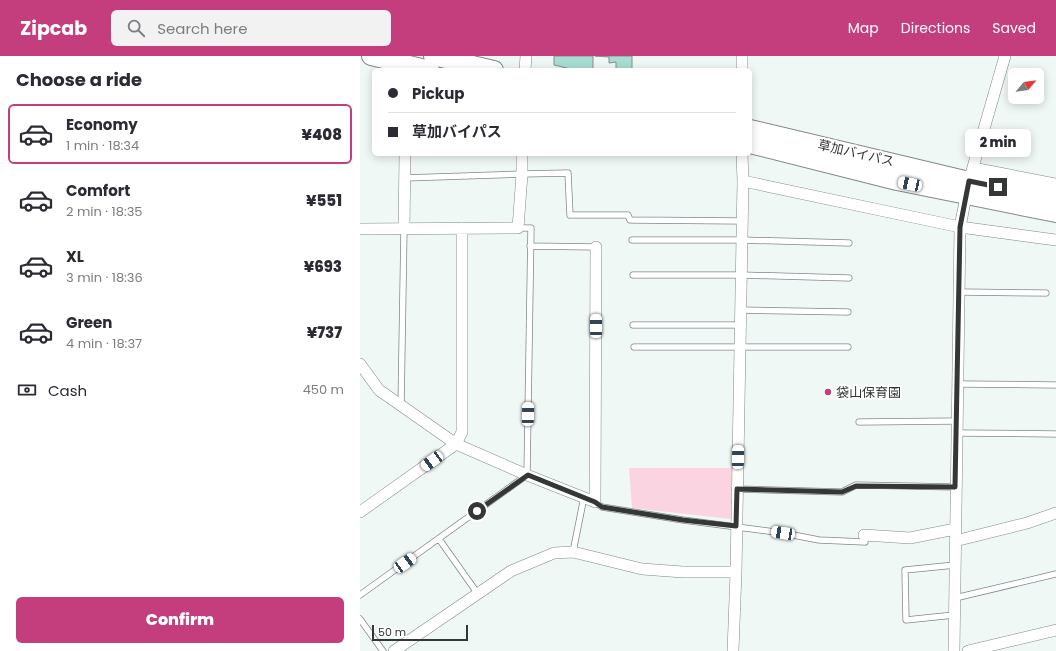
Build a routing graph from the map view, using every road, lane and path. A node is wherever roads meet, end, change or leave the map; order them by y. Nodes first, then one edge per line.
1 (371, 56) edge
2 (433, 56) edge
3 (526, 56) edge
4 (742, 56) edge
5 (1005, 56) edge
6 (409, 68) edge
7 (485, 68) edge
8 (526, 68) edge
9 (742, 68) edge
10 (752, 129) edge
11 (752, 145) edge
12 (405, 156) edge
13 (522, 156) edge
14 (742, 156) edge
15 (522, 174) junction
16 (404, 178) junction
17 (743, 181) junction
18 (969, 181) junction
19 (1056, 184) edge
20 (1056, 198) edge
21 (1056, 213) edge
22 (742, 221) junction
23 (960, 227) junction
24 (404, 228) junction
25 (462, 228) junction
26 (518, 228) junction
27 (360, 229) edge
28 (632, 240) dead end
29 (741, 240) junction
30 (1056, 240) edge
31 (849, 243) dead end
32 (530, 246) junction
33 (596, 247) joint
34 (633, 275) dead end
35 (741, 275) junction
36 (849, 278) dead end
37 (959, 292) junction
38 (1046, 293) dead end
39 (740, 310) junction
40 (848, 312) dead end
41 (633, 325) dead end
42 (740, 325) junction
43 (740, 346) junction
44 (634, 347) dead end
45 (848, 347) dead end
46 (360, 364) edge
47 (957, 384) junction
48 (1056, 385) edge
49 (401, 406) junction
50 (957, 421) junction
51 (859, 422) dead end
52 (956, 433) junction
53 (1056, 434) edge
54 (456, 444) junction
55 (528, 475) junction
56 (955, 487) junction
57 (737, 489) junction
58 (584, 497) junction
59 (595, 502) junction
60 (360, 512) edge
61 (1056, 513) edge
62 (736, 526) junction
63 (955, 529) junction
64 (864, 535) joint
65 (439, 539) junction
66 (955, 541) junction
67 (573, 552) junction
68 (954, 565) junction
69 (736, 572) junction
70 (1056, 574) edge
71 (478, 594) junction
72 (360, 595) edge
73 (954, 598) junction
74 (954, 615) junction
75 (360, 619) edge
76 (1056, 630) edge
77 (383, 651) edge
78 (394, 651) edge
79 (733, 651) edge
80 (954, 651) edge
81 (968, 651) edge

1 - 6 highway
2 - 7 highway
3 - 8 street
4 - 9 street
5 - 18 street
10 - 18 highway, 草加バイパス
11 - 18 highway, 草加バイパス
12 - 16 street
13 - 15 street
14 - 17 street
15 - 16 lane
15 - 22 lane
15 - 26 street
16 - 24 street
17 - 22 street
17 - 23 street
18 - 19 street
18 - 20 highway, 草加バイパス
18 - 21 highway, 草加バイパス
18 - 23 street
22 - 29 street
23 - 30 street
23 - 37 street
24 - 25 street
24 - 27 street
24 - 49 lane
25 - 26 street
25 - 54 street
26 - 32 lane
28 - 29 lane
29 - 31 lane
29 - 35 street
32 - 33 lane
32 - 55 lane
33 - 59 street
34 - 35 lane
35 - 36 lane
35 - 39 street
37 - 38 lane
37 - 47 street
39 - 40 lane
39 - 42 street
41 - 42 lane
42 - 43 street
43 - 44 lane
43 - 45 lane
43 - 57 street
46 - 49 street
47 - 48 lane
47 - 50 street
49 - 54 street
50 - 51 lane
50 - 52 street
52 - 53 lane
52 - 56 street
54 - 55 street
54 - 60 street
55 - 58 street
55 - 65 lane
56 - 57 lane
56 - 63 street
57 - 62 street
58 - 59 street
58 - 67 lane
59 - 62 lane
61 - 66 street
62 - 64 lane
62 - 69 street
63 - 64 street
63 - 66 street
65 - 71 lane
65 - 72 lane
66 - 68 street
67 - 69 street
67 - 71 street
68 - 73 street
68 - 74 lane
69 - 79 street
70 - 73 lane
71 - 78 street
73 - 74 street
74 - 80 street
75 - 77 lane
76 - 81 street

